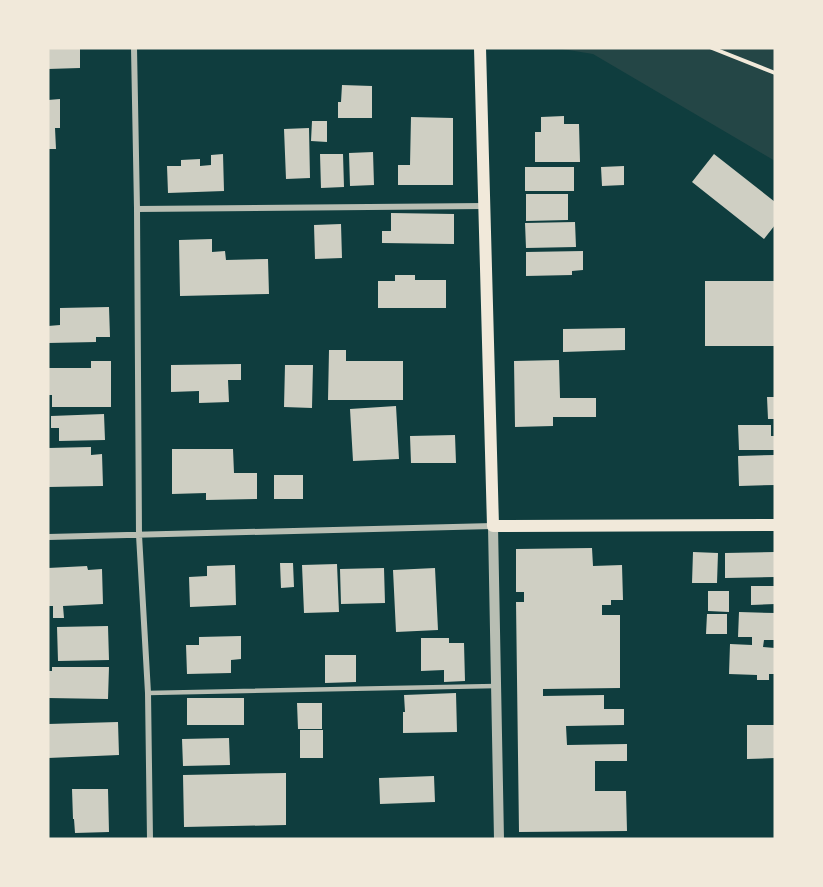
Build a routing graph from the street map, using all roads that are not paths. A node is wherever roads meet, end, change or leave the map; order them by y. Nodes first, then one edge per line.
1 (134, 48) edge
2 (480, 48) edge
3 (484, 206) junction
4 (137, 210) junction
5 (775, 525) edge
6 (493, 526) junction
7 (139, 535) junction
8 (48, 537) edge
9 (496, 686) junction
10 (148, 693) junction
11 (150, 839) edge
12 (499, 839) edge

1 - 4 street
2 - 3 main road
3 - 4 street
3 - 6 main road
4 - 7 street
5 - 6 main road
6 - 7 street
6 - 9 street
7 - 8 street
7 - 10 street
9 - 10 lane
9 - 12 street
10 - 11 street

